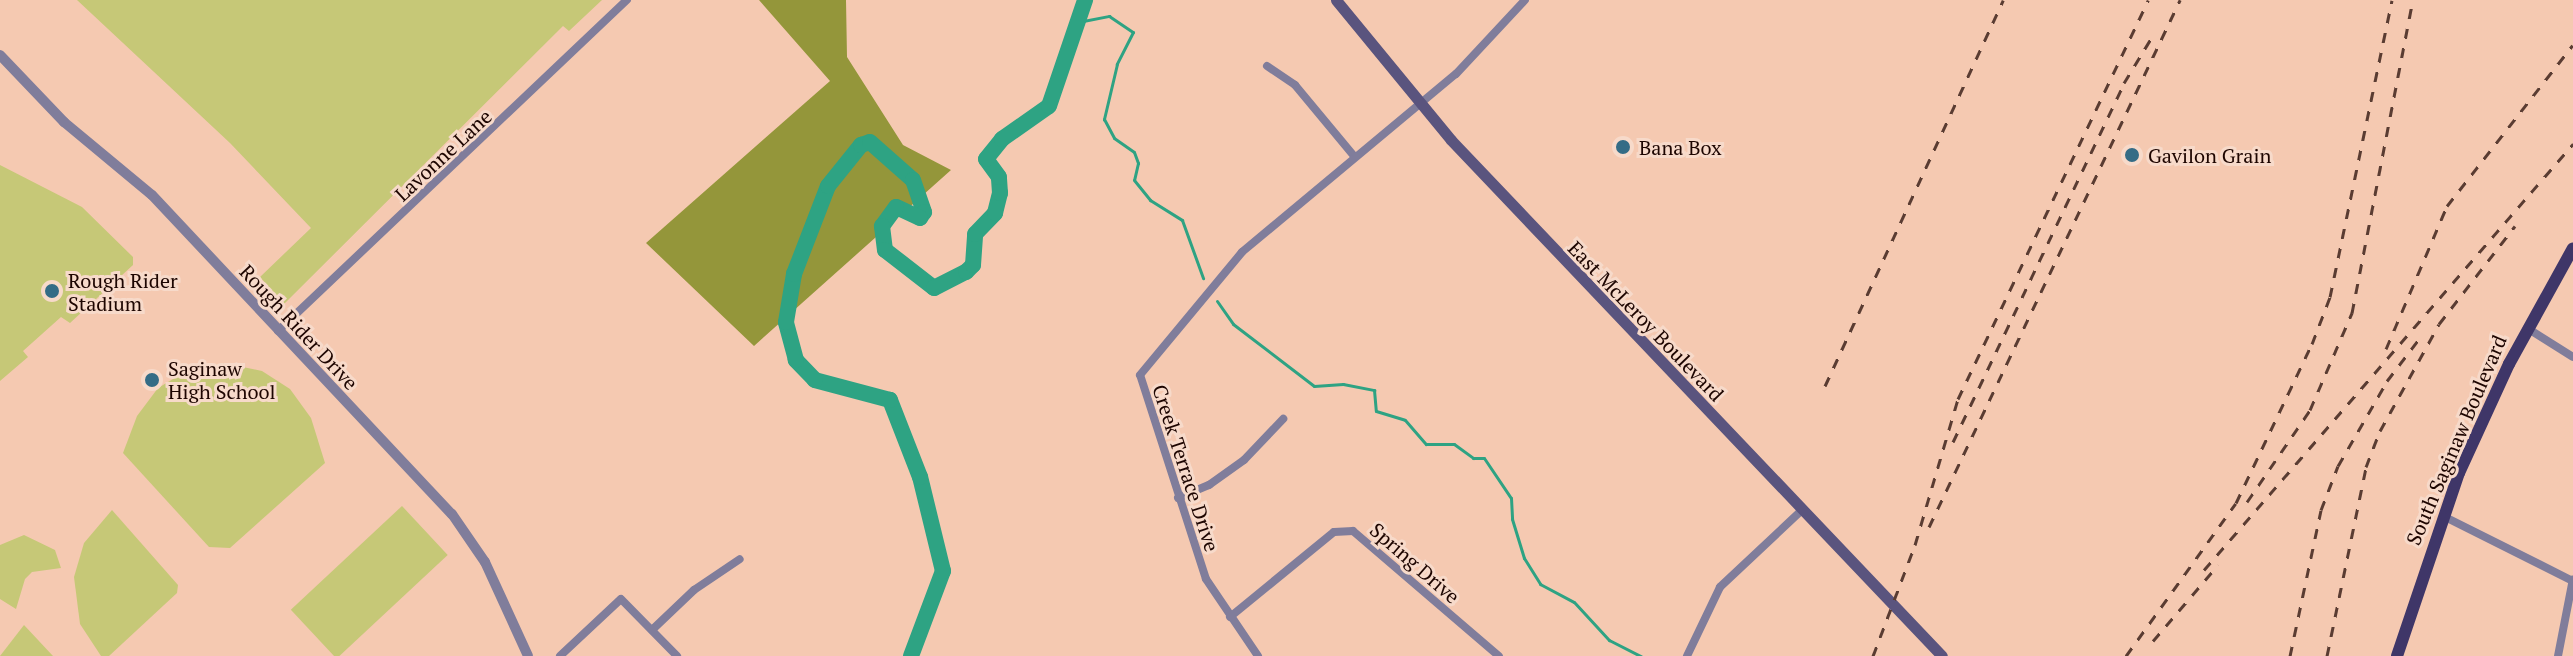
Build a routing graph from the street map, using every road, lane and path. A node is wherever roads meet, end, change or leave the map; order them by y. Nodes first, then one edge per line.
1 (627, 0) edge
2 (1336, 0) edge
3 (1525, 0) edge
4 (0, 55) edge
5 (1267, 66) dead end
6 (1417, 103) junction
7 (1354, 156) junction
8 (2573, 248) edge
9 (2527, 328) junction
10 (278, 331) junction
11 (2573, 357) edge
12 (1283, 419) dead end
13 (1178, 498) junction
14 (1802, 510) junction
15 (2442, 516) junction
16 (740, 559) dead end
17 (2573, 580) edge
18 (1230, 617) junction
19 (652, 630) junction
20 (528, 656) edge
21 (560, 656) edge
22 (677, 656) edge
23 (1258, 656) edge
24 (1499, 656) edge
25 (1687, 656) edge
26 (1942, 656) edge
27 (2397, 656) edge
28 (2558, 656) edge

1 - 10 street, Lavonne Lane
2 - 6 main road, East McLeroy Boulevard
3 - 6 street, Creek Terrace Drive
4 - 10 street, Rough Rider Drive
5 - 7 street
6 - 7 street, Creek Terrace Drive
6 - 14 main road, East McLeroy Boulevard
7 - 13 street, Creek Terrace Drive
8 - 9 main road, South Saginaw Boulevard
9 - 11 street
9 - 15 main road, South Saginaw Boulevard
10 - 20 street, Rough Rider Drive
12 - 13 street
13 - 18 street, Creek Terrace Drive
14 - 25 street
14 - 26 main road, East McLeroy Boulevard
15 - 17 street
15 - 27 main road, South Saginaw Boulevard
16 - 19 street
17 - 28 street
18 - 23 street, Creek Terrace Drive
18 - 24 street, Spring Drive
19 - 21 street
19 - 22 street

